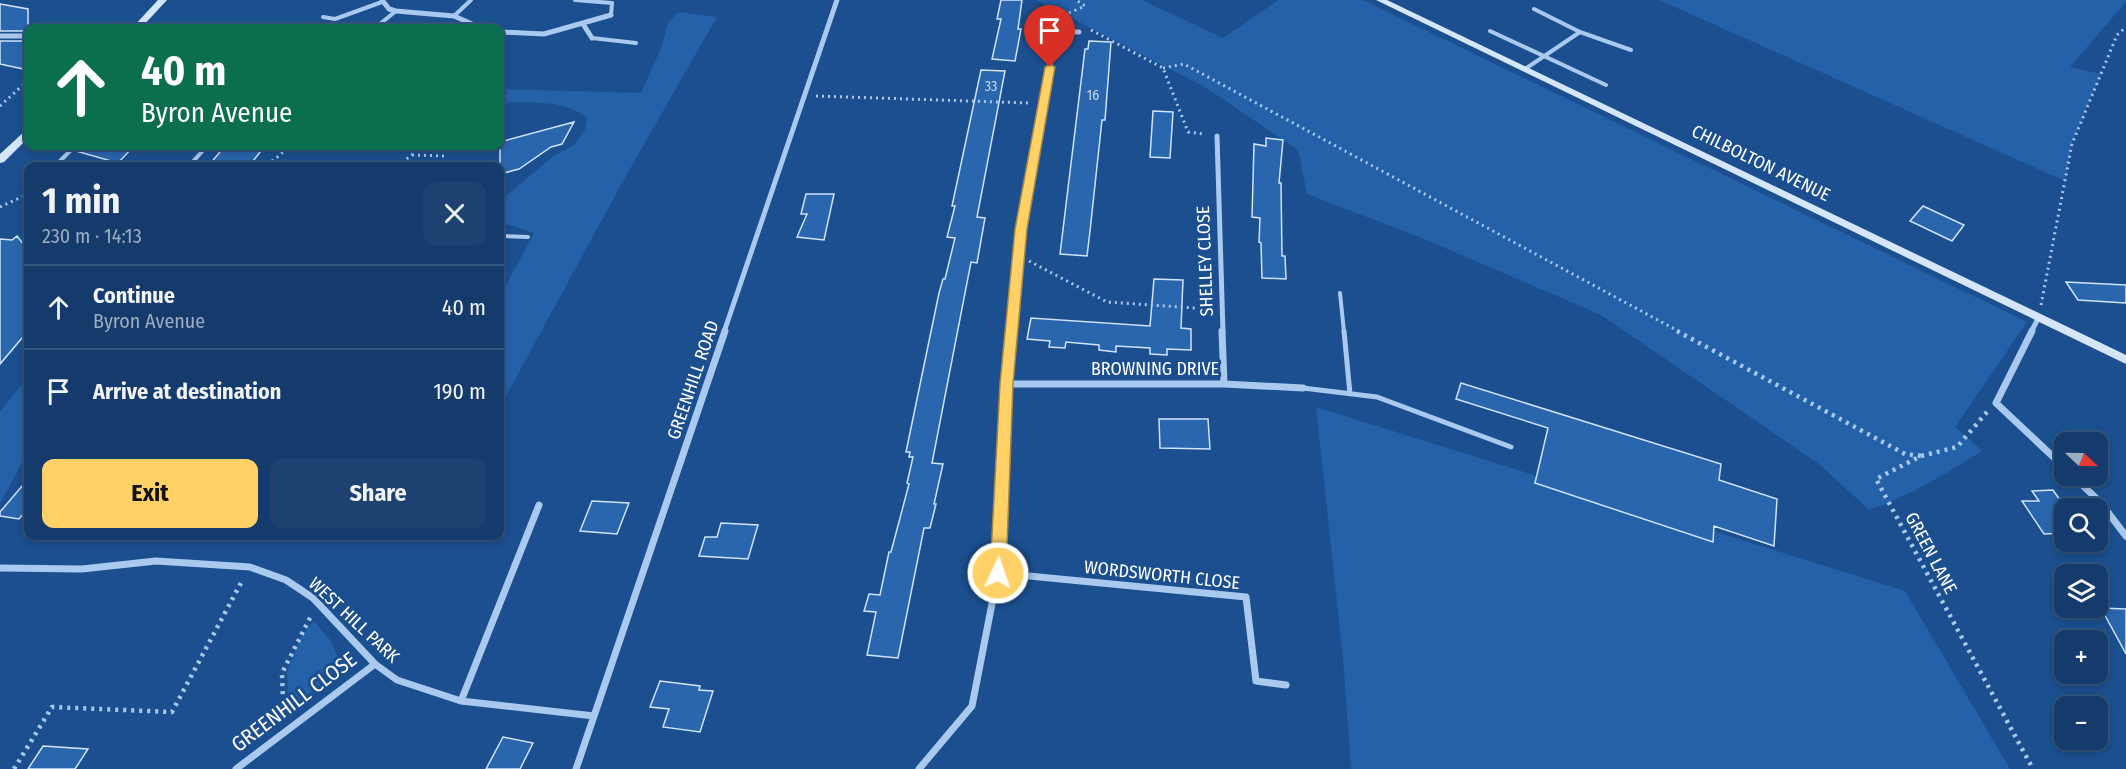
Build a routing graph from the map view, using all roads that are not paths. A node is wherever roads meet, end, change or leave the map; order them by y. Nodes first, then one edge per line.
1 (163, 0) edge
2 (471, 0) edge
3 (576, 0) edge
4 (837, 0) edge
5 (1380, 0) edge
6 (382, 1) edge
7 (1534, 9) dead end
8 (396, 11) junction
9 (611, 15) joint
10 (454, 16) junction
11 (323, 17) dead end
12 (1058, 19) road end
13 (140, 24) edge
14 (380, 24) edge
15 (472, 24) edge
16 (583, 24) junction
17 (1056, 31) junction
18 (1490, 31) dead end
19 (504, 32) edge
20 (1079, 32) road end
21 (1580, 32) junction
22 (0, 36) edge
23 (24, 36) edge
24 (592, 38) joint
25 (636, 43) dead end
26 (1631, 50) dead end
27 (1545, 56) junction
28 (1525, 69) junction
29 (1606, 85) dead end
30 (1216, 136) road end
31 (24, 137) edge
32 (71, 150) edge
33 (203, 150) edge
34 (1, 159) edge
35 (59, 162) edge
36 (193, 162) edge
37 (504, 236) edge
38 (528, 237) dead end
39 (1340, 293) dead end
40 (2038, 317) junction
41 (2126, 360) edge
42 (1007, 384) junction
43 (1224, 384) junction
44 (1303, 388) joint
45 (1350, 394) junction
46 (1510, 447) dead end
47 (2054, 458) edge
48 (2083, 486) edge
49 (539, 505) dead end
50 (2126, 536) edge
51 (0, 568) edge
52 (998, 573) junction
53 (375, 664) junction
54 (1286, 685) dead end
55 (461, 701) junction
56 (594, 716) junction
57 (236, 769) edge
58 (576, 769) edge
59 (919, 769) edge

1 - 13 main road
2 - 10 lane
3 - 9 lane
4 - 56 street, GREENHILL ROAD
5 - 28 main road, CHILBOLTON AVENUE
6 - 8 street
6 - 11 lane
7 - 21 lane
8 - 10 street
8 - 14 lane
9 - 16 street
10 - 15 street
12 - 17 street
16 - 19 street
16 - 24 street
17 - 20 street
17 - 42 street
18 - 27 lane
21 - 26 lane
21 - 27 lane
22 - 23 street
24 - 25 lane
27 - 28 lane
27 - 29 lane
28 - 40 main road, CHILBOLTON AVENUE
30 - 43 street, SHELLEY CLOSE
31 - 34 main road
32 - 35 lane
33 - 36 lane
37 - 38 lane
39 - 45 lane
40 - 41 main road, CHILBOLTON AVENUE
40 - 47 street
42 - 43 street, BROWNING DRIVE
42 - 52 street
43 - 44 street, BROWNING DRIVE
44 - 45 lane
45 - 46 lane
48 - 50 street
49 - 55 street
51 - 53 street, WEST HILL PARK
52 - 54 street, WORDSWORTH CLOSE
52 - 59 street
53 - 55 street, WEST HILL PARK
53 - 57 street, GREENHILL CLOSE
55 - 56 street, WEST HILL PARK
56 - 58 street, GREENHILL ROAD

